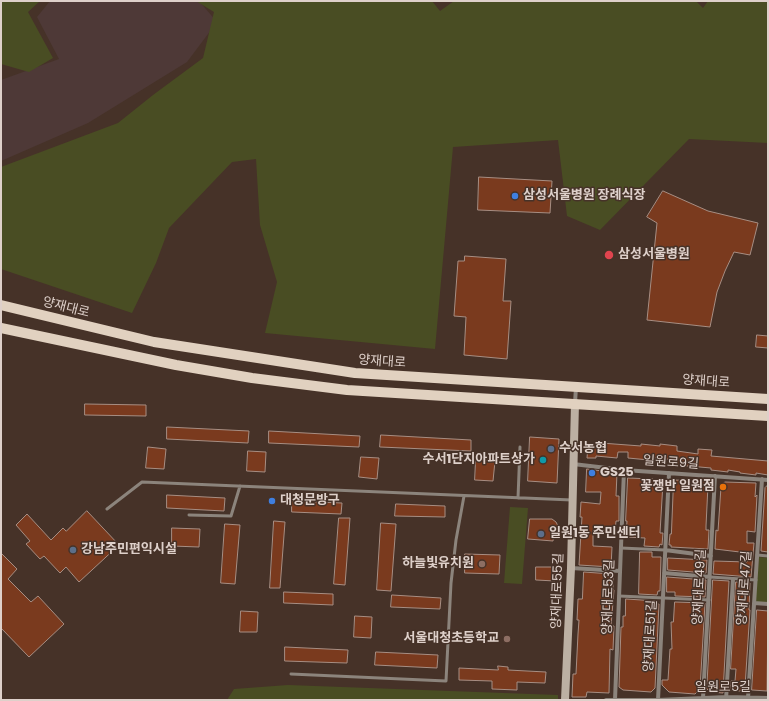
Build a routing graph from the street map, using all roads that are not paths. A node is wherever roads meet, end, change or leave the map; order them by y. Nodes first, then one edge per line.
1 (1, 300) edge
2 (1, 305) edge
3 (58, 320) junction
4 (1, 328) edge
5 (576, 386) junction
6 (768, 399) edge
7 (575, 403) junction
8 (768, 416) edge
9 (520, 447) dead end
10 (573, 464) junction
11 (624, 470) junction
12 (669, 473) junction
13 (715, 476) junction
14 (762, 479) junction
15 (768, 480) edge
16 (240, 486) junction
17 (464, 496) junction
18 (518, 498) junction
19 (572, 500) junction
20 (107, 509) dead end
21 (189, 515) dead end
22 (621, 548) junction
23 (665, 550) junction
24 (757, 555) junction
25 (711, 556) junction
26 (768, 556) edge
27 (571, 568) junction
28 (620, 571) junction
29 (664, 573) junction
30 (710, 577) junction
31 (733, 580) junction
32 (756, 580) junction
33 (619, 596) junction
34 (663, 597) junction
35 (709, 600) junction
36 (754, 603) junction
37 (768, 604) edge
38 (291, 674) dead end
39 (703, 698) junction
40 (748, 698) junction
41 (768, 698) edge
42 (726, 699) edge
43 (565, 700) edge
44 (606, 700) edge
45 (615, 700) edge
46 (658, 700) edge

1 - 3 main road
2 - 3 main road, 양재대로
3 - 5 main road, 양재대로
4 - 7 main road
5 - 6 main road, 양재대로
5 - 7 street, 양재대로55길
7 - 8 main road
7 - 10 street, 양재대로55길
9 - 18 lane
10 - 11 street, 일원로9길
10 - 19 street, 양재대로55길
11 - 12 street, 일원로9길
11 - 22 street, 양재대로53길
12 - 13 street, 일원로9길
12 - 23 street, 양재대로51길
13 - 14 street, 일원로9길
13 - 25 street, 양재대로49길
14 - 15 street, 일원로9길
14 - 24 street, 양재대로47길
16 - 17 lane
16 - 20 lane
16 - 21 lane
17 - 18 lane
17 - 38 lane
18 - 19 lane
19 - 27 street, 양재대로55길
22 - 23 lane
22 - 28 street, 양재대로53길
23 - 25 street
23 - 29 street, 양재대로51길
24 - 26 lane
24 - 32 street, 양재대로47길
25 - 30 street, 양재대로49길
27 - 28 street
27 - 43 street, 양재대로55길
28 - 33 street, 양재대로53길
29 - 30 street
29 - 34 street, 양재대로51길
30 - 31 lane
30 - 35 street, 양재대로49길
31 - 32 lane
31 - 42 street
32 - 36 street, 양재대로47길
33 - 34 lane
33 - 45 street, 양재대로53길
34 - 35 lane
34 - 46 street, 양재대로51길
35 - 39 street, 양재대로49길
36 - 37 street
36 - 40 street, 양재대로47길
39 - 42 street, 일원로5길
39 - 46 street, 일원로5길
40 - 41 street, 일원로5길
40 - 42 street, 일원로5길
44 - 45 street, 일원로5길
45 - 46 street, 일원로5길

